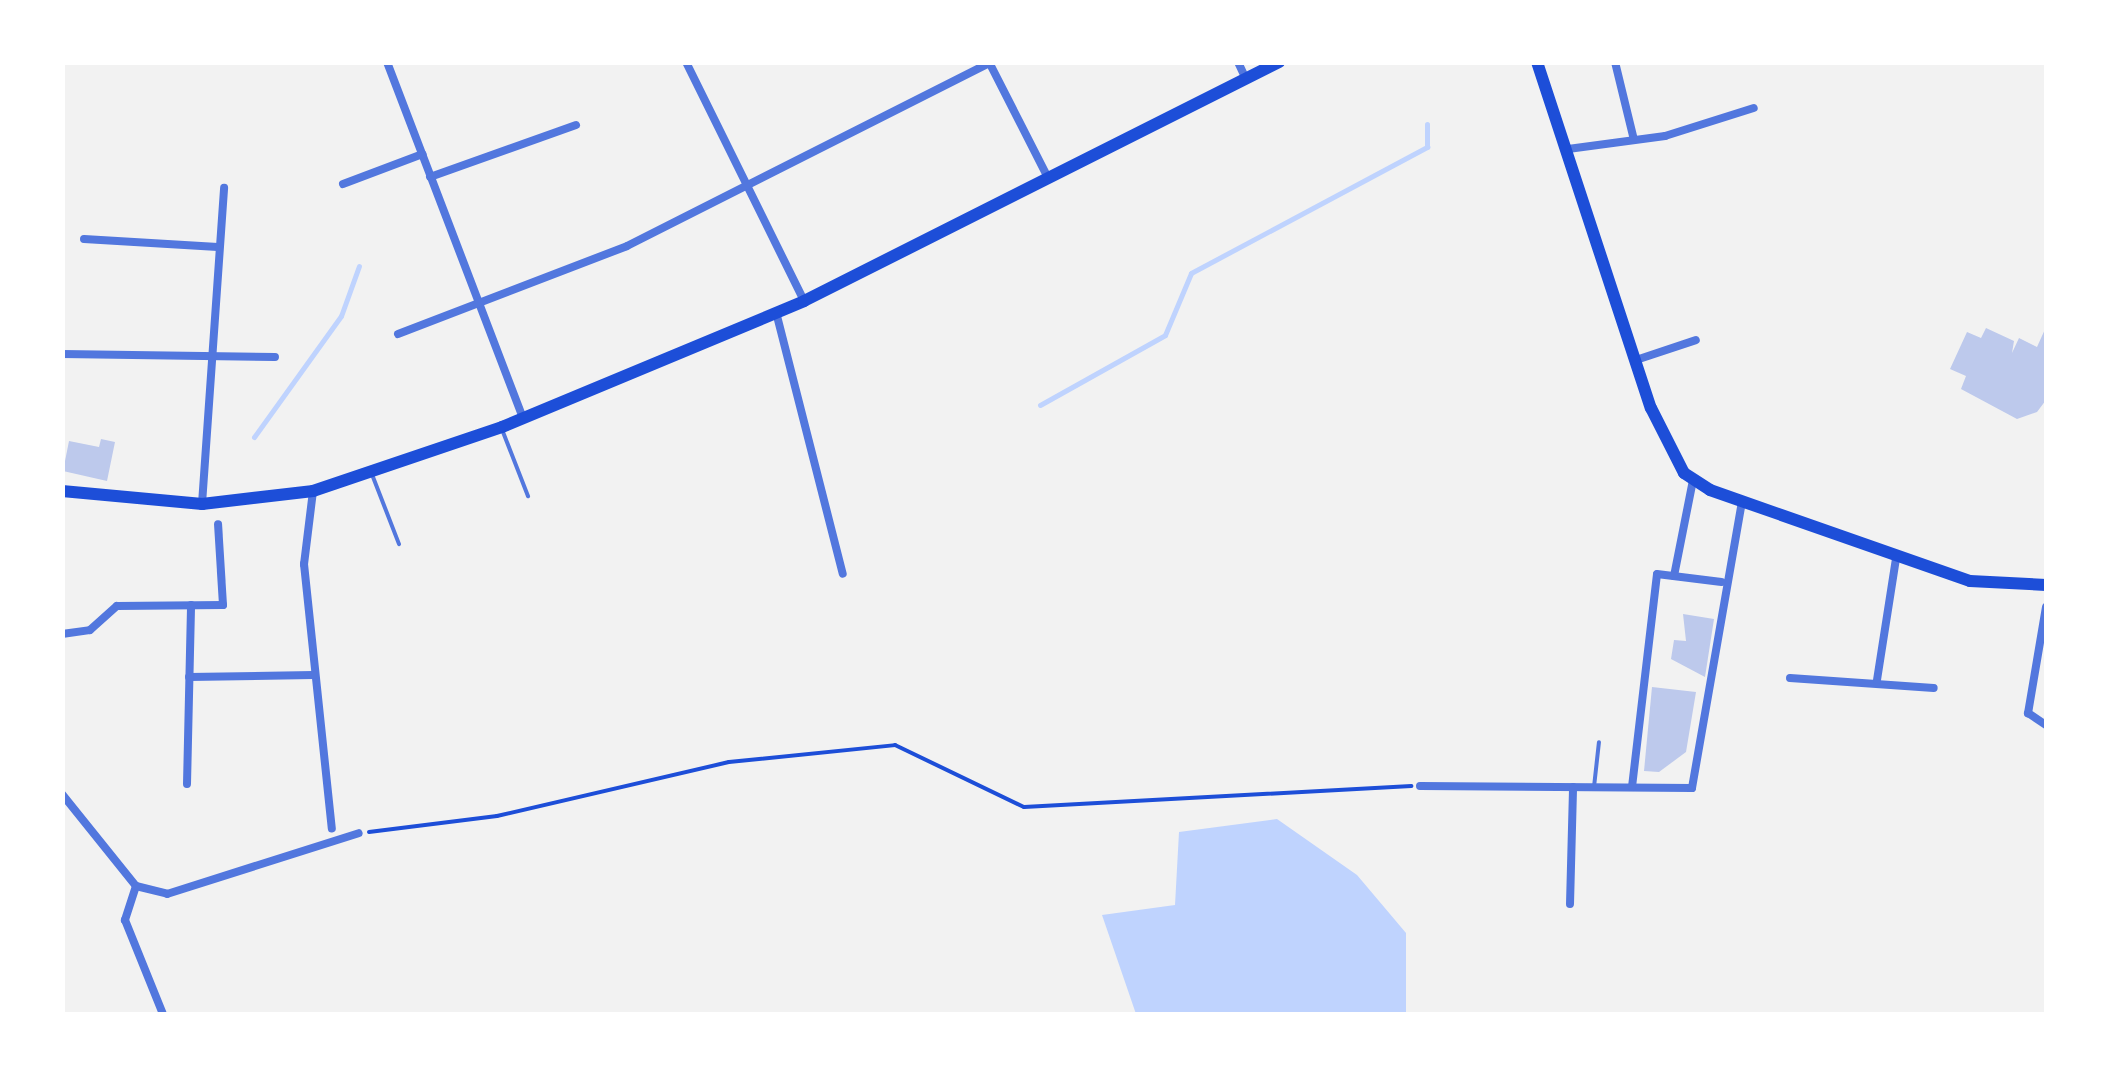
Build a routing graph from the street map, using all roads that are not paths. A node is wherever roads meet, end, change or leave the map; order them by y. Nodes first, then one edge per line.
1 (387, 62) edge
2 (686, 62) edge
3 (1238, 62) edge
4 (1279, 62) edge
5 (1538, 62) edge
6 (1615, 62) edge
7 (990, 63) edge
8 (1246, 79) junction
9 (1754, 108) dead end
10 (576, 125) dead end
11 (1634, 140) junction
12 (1568, 149) junction
13 (423, 154) junction
14 (430, 177) junction
15 (1048, 178) junction
16 (343, 184) dead end
17 (751, 186) junction
18 (224, 188) dead end
19 (84, 239) dead end
20 (218, 247) junction
21 (804, 301) junction
22 (479, 302) junction
23 (776, 312) junction
24 (398, 334) dead end
25 (1696, 340) dead end
26 (62, 354) edge
27 (206, 354) junction
28 (274, 358) dead end
29 (1636, 360) junction
30 (522, 418) junction
31 (502, 428) junction
32 (371, 472) junction
33 (1693, 480) junction
34 (313, 490) junction
35 (62, 491) edge
36 (528, 496) dead end
37 (1742, 501) junction
38 (202, 504) junction
39 (218, 524) dead end
40 (399, 544) dead end
41 (1896, 558) junction
42 (843, 574) dead end
43 (1674, 576) junction
44 (1722, 582) junction
45 (2046, 585) edge
46 (191, 606) junction
47 (2046, 608) edge
48 (62, 634) edge
49 (313, 675) junction
50 (189, 676) junction
51 (1790, 678) dead end
52 (1876, 680) junction
53 (1934, 688) dead end
54 (2046, 725) edge
55 (1599, 742) dead end
56 (187, 784) dead end
57 (1420, 786) road end
58 (1573, 787) junction
59 (1594, 787) junction
60 (1632, 787) junction
61 (62, 794) edge
62 (73, 807) junction
63 (62, 811) edge
64 (332, 830) dead end
65 (359, 834) road end
66 (136, 886) junction
67 (1570, 904) dead end
68 (163, 1014) edge

1 - 13 street
2 - 17 street
3 - 8 street
4 - 8 main road
5 - 12 main road
6 - 11 street
7 - 15 street
7 - 17 street
8 - 15 main road
9 - 11 street
10 - 14 street
11 - 12 street
12 - 29 main road
13 - 14 street
13 - 16 street
14 - 22 street
15 - 21 main road
17 - 21 street
17 - 22 street
18 - 20 street
19 - 20 street
20 - 27 street
21 - 23 main road
22 - 24 street
22 - 30 street
23 - 30 main road
23 - 42 street
25 - 29 street
26 - 27 street
27 - 28 street
27 - 38 street
29 - 33 main road
30 - 31 main road
31 - 32 main road
31 - 36 lane
32 - 34 main road
32 - 40 lane
33 - 37 main road
33 - 43 street
34 - 38 main road
34 - 49 street
35 - 38 main road
37 - 41 main road
37 - 44 street
39 - 46 street
41 - 45 main road
41 - 52 street
43 - 44 street
43 - 60 street
44 - 60 street
46 - 48 street
46 - 50 street
47 - 54 street
49 - 50 street
49 - 64 street
50 - 56 street
51 - 52 street
52 - 53 street
55 - 59 lane
57 - 58 street
58 - 59 street
58 - 67 street
59 - 60 street
61 - 62 street
62 - 63 street
62 - 66 street
65 - 66 street
66 - 68 street

